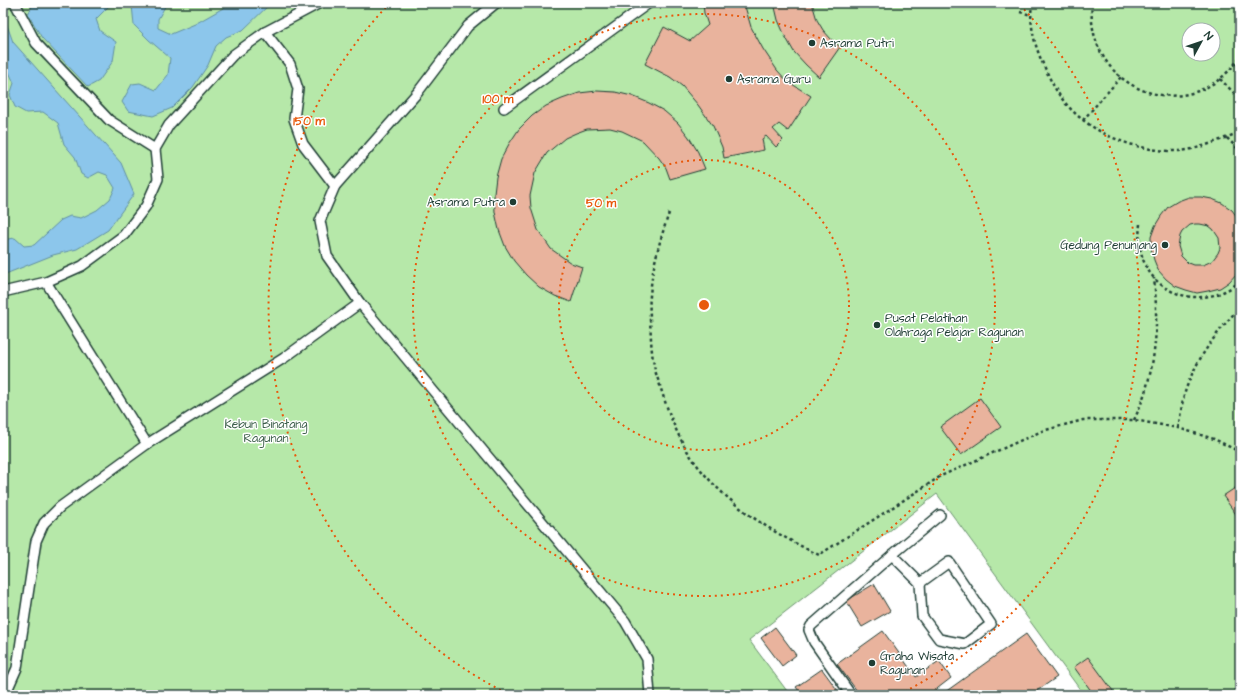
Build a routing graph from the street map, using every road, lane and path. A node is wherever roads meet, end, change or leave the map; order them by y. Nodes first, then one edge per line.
1 (15, 3) edge
2 (320, 3) edge
3 (496, 3) edge
4 (649, 3) edge
5 (1032, 3) edge
6 (1092, 3) edge
7 (1020, 12) dead end
8 (1030, 15) junction
9 (265, 32) junction
10 (1240, 57) edge
11 (1121, 77) junction
12 (1220, 79) junction
13 (1240, 100) edge
14 (504, 108) dead end
15 (1083, 120) junction
16 (1240, 132) edge
17 (1227, 138) junction
18 (155, 149) junction
19 (1240, 151) edge
20 (335, 186) junction
21 (669, 213) dead end
22 (1140, 224) dead end
23 (1154, 278) junction
24 (1240, 281) edge
25 (46, 282) junction
26 (3, 292) edge
27 (360, 303) junction
28 (1240, 307) edge
29 (1134, 420) junction
30 (1178, 428) junction
31 (147, 444) junction
32 (1240, 452) edge
33 (940, 515) dead end
34 (892, 555) junction
35 (920, 583) junction
36 (5, 695) edge
37 (650, 695) edge
38 (851, 695) edge

1 - 18 lane
2 - 9 lane
3 - 20 lane
4 - 14 lane
5 - 8 path
6 - 11 path
7 - 8 path
8 - 15 path
9 - 18 lane
9 - 20 lane
10 - 12 path
11 - 12 path
11 - 15 path
12 - 13 path
15 - 17 path
16 - 17 path
17 - 19 path
18 - 25 lane
20 - 27 lane
21 - 29 path
22 - 23 path
23 - 24 path
23 - 29 path
25 - 26 lane
25 - 31 lane
27 - 31 lane
27 - 37 lane
28 - 30 path
29 - 30 path
30 - 32 path
31 - 36 lane
33 - 34 lane
34 - 35 lane
34 - 38 lane
35 - 35 lane

